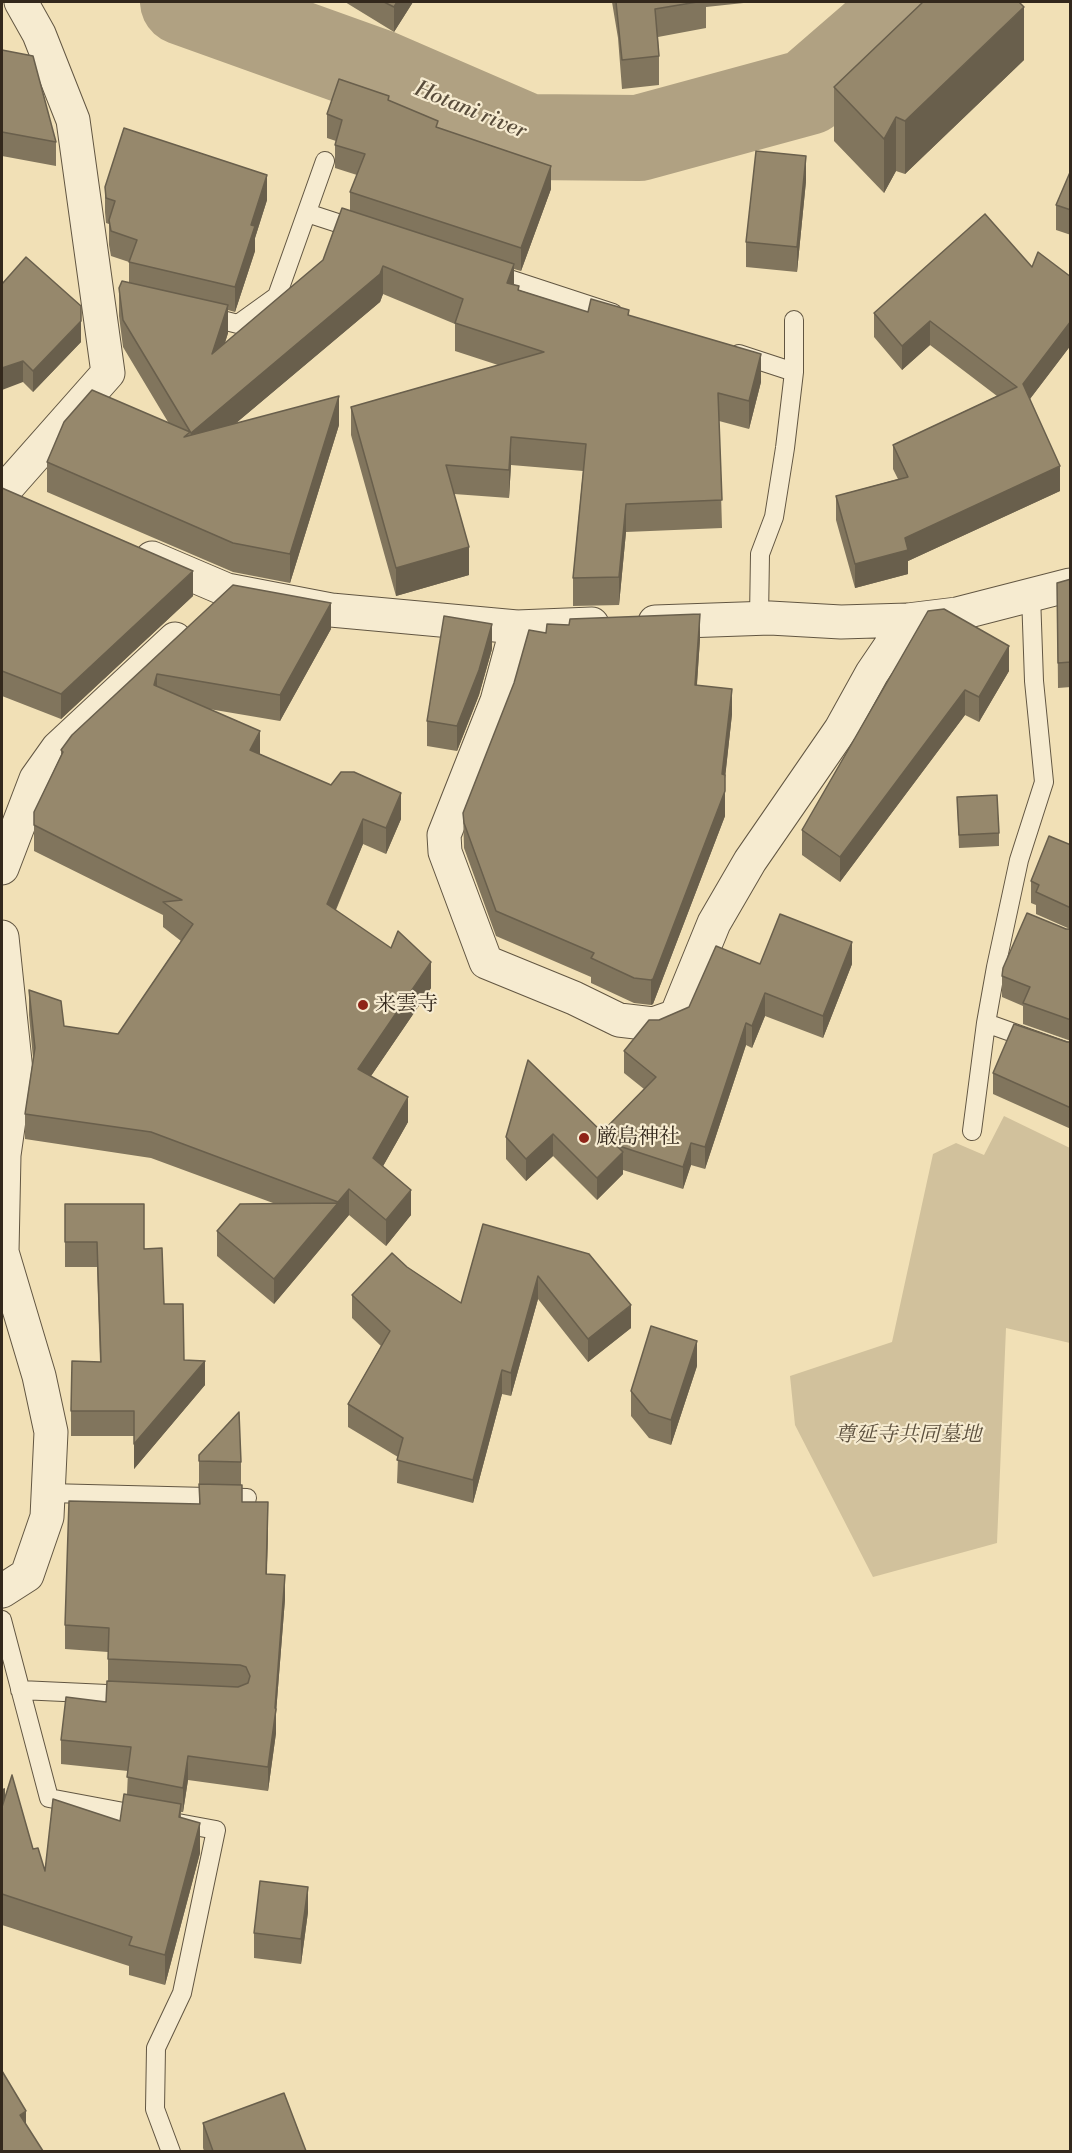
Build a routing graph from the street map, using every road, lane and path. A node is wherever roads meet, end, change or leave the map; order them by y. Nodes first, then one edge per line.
1 (21, 2) edge
2 (326, 161) dead end
3 (307, 213) junction
4 (375, 235) edge
5 (477, 268) edge
6 (184, 311) edge
7 (624, 316) edge
8 (795, 320) dead end
9 (726, 350) edge
10 (795, 372) junction
11 (2, 493) edge
12 (34, 507) edge
13 (120, 544) edge
14 (1071, 585) edge
15 (1031, 595) junction
16 (209, 607) junction
17 (759, 618) junction
18 (908, 620) junction
19 (517, 627) junction
20 (9, 825) edge
21 (2, 868) edge
22 (1007, 914) junction
23 (1028, 922) edge
24 (2, 937) edge
25 (986, 1023) junction
26 (1071, 1053) edge
27 (972, 1131) dead end
28 (2, 1183) edge
29 (48, 1493) junction
30 (247, 1498) dead end
31 (2, 1591) edge
32 (2, 1620) edge
33 (20, 1690) junction
34 (147, 1696) edge
35 (171, 2151) edge

1 - 11 street
2 - 3 lane
3 - 4 lane
3 - 6 lane
5 - 7 lane
8 - 10 lane
9 - 10 lane
10 - 17 lane
11 - 12 street
13 - 16 street
14 - 15 street
15 - 18 street
15 - 22 lane
16 - 19 street
16 - 20 street
17 - 18 street
17 - 19 street
18 - 19 street
20 - 21 street
22 - 23 lane
22 - 25 lane
24 - 28 street
25 - 26 lane
25 - 27 lane
28 - 29 street
29 - 30 lane
29 - 31 street
32 - 33 lane
33 - 34 lane
33 - 35 lane

